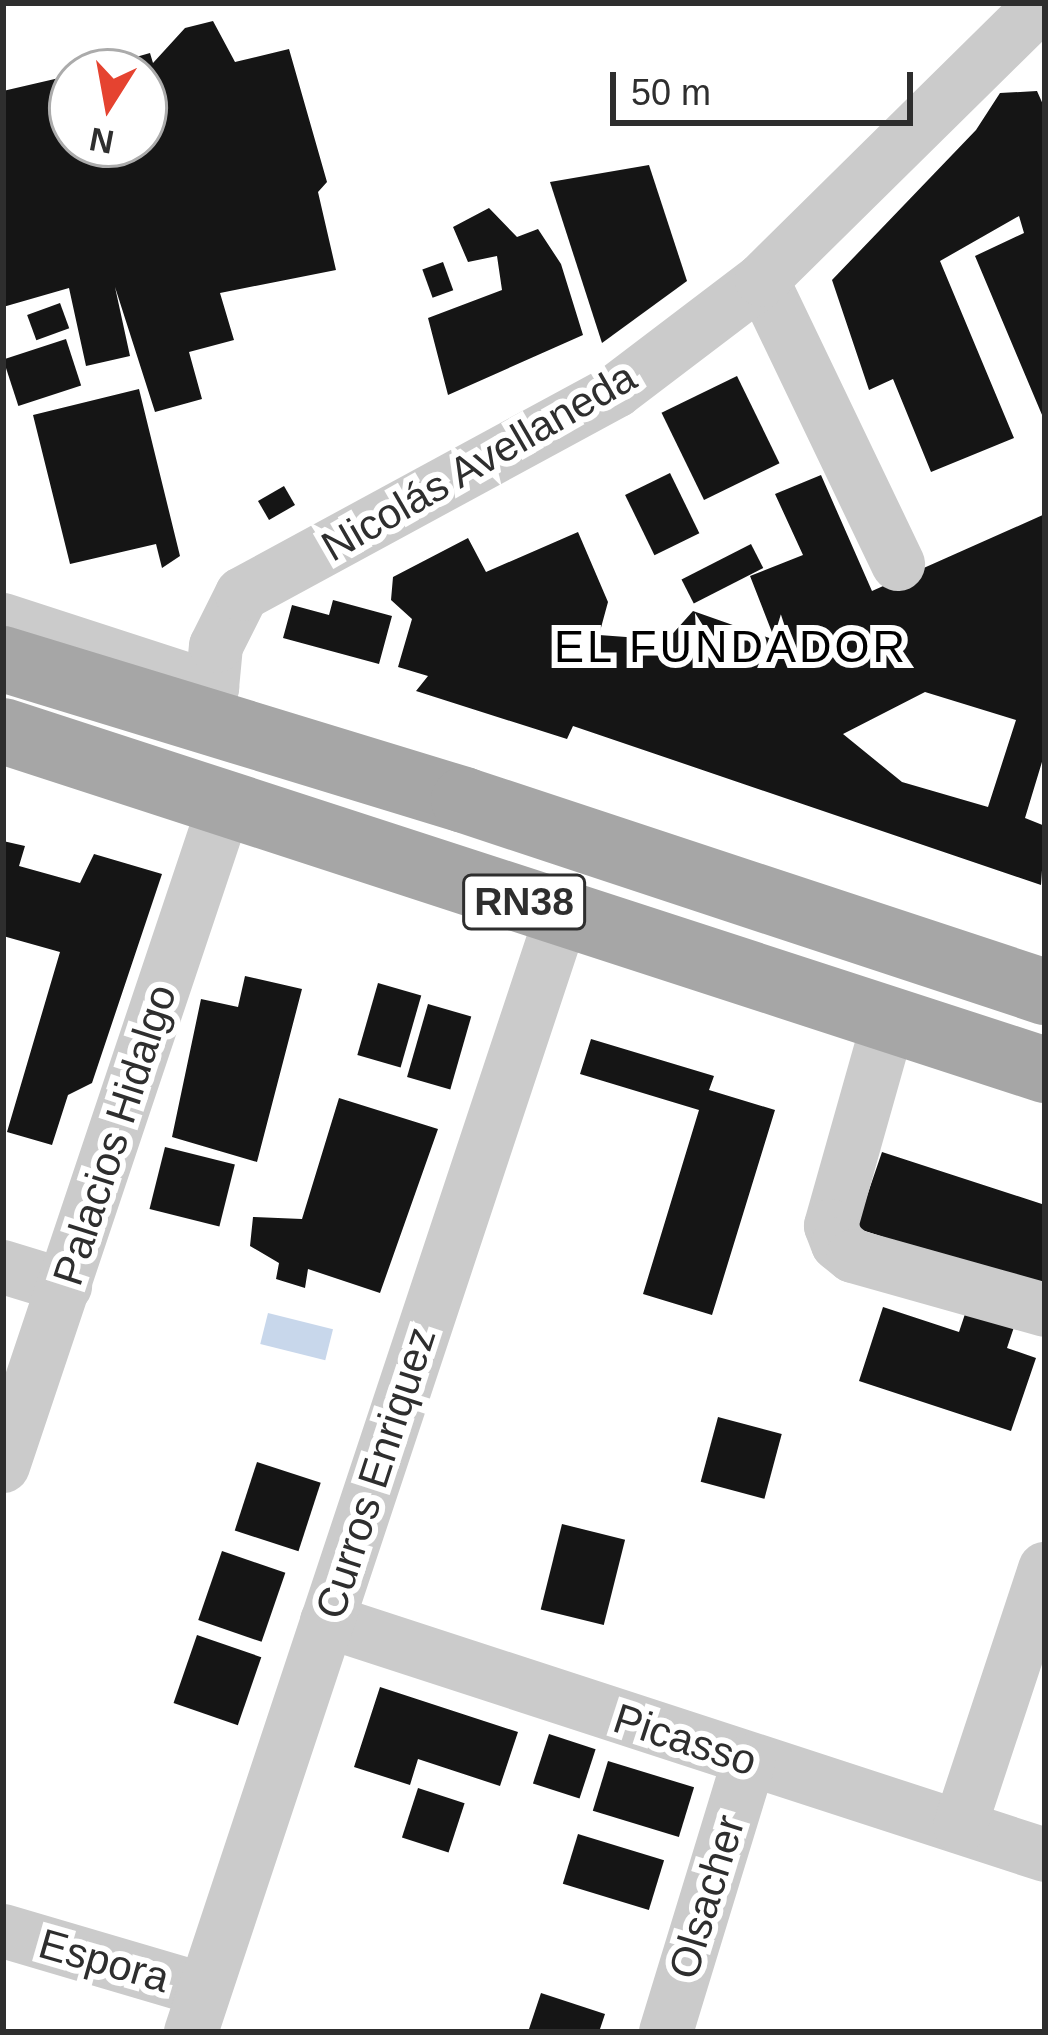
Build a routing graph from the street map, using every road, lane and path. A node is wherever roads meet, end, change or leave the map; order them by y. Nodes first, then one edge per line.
1 (1042, 3) edge
2 (762, 280) junction
3 (898, 564) dead end
4 (3, 620) edge
5 (3, 659) edge
6 (212, 688) junction
7 (4, 732) edge
8 (369, 773) junction
9 (464, 800) junction
10 (225, 804) junction
11 (562, 915) junction
12 (912, 949) junction
13 (1045, 992) edge
14 (890, 1017) junction
15 (1045, 1070) edge
16 (3, 1267) edge
17 (65, 1286) junction
18 (1045, 1310) edge
19 (3, 1466) edge
20 (1045, 1570) edge
21 (327, 1622) junction
22 (748, 1761) junction
23 (960, 1826) junction
24 (1045, 1855) edge
25 (3, 1931) edge
26 (198, 2011) edge
27 (666, 2032) edge

1 - 2 street, Nicolás Avellaneda
2 - 3 street
2 - 6 street, Nicolás Avellaneda
4 - 6 street
5 - 8 main road, RN38
6 - 9 main road
7 - 8 main road
7 - 10 main road, RN38
8 - 9 main road, RN38
9 - 12 main road, RN38
10 - 11 main road, RN38
10 - 17 street, Palacios Hidalgo
11 - 12 main road
11 - 14 main road, RN38
11 - 21 street, Curros Enriquez
12 - 13 main road, RN38
14 - 15 main road, RN38
14 - 18 street
16 - 17 street
17 - 19 street, Palacios Hidalgo
20 - 23 street
21 - 22 street, Picasso
21 - 26 street, Curros Enriquez
22 - 23 street, Picasso
22 - 27 street, Olsacher
23 - 24 street, Picasso
25 - 26 street, Espora

